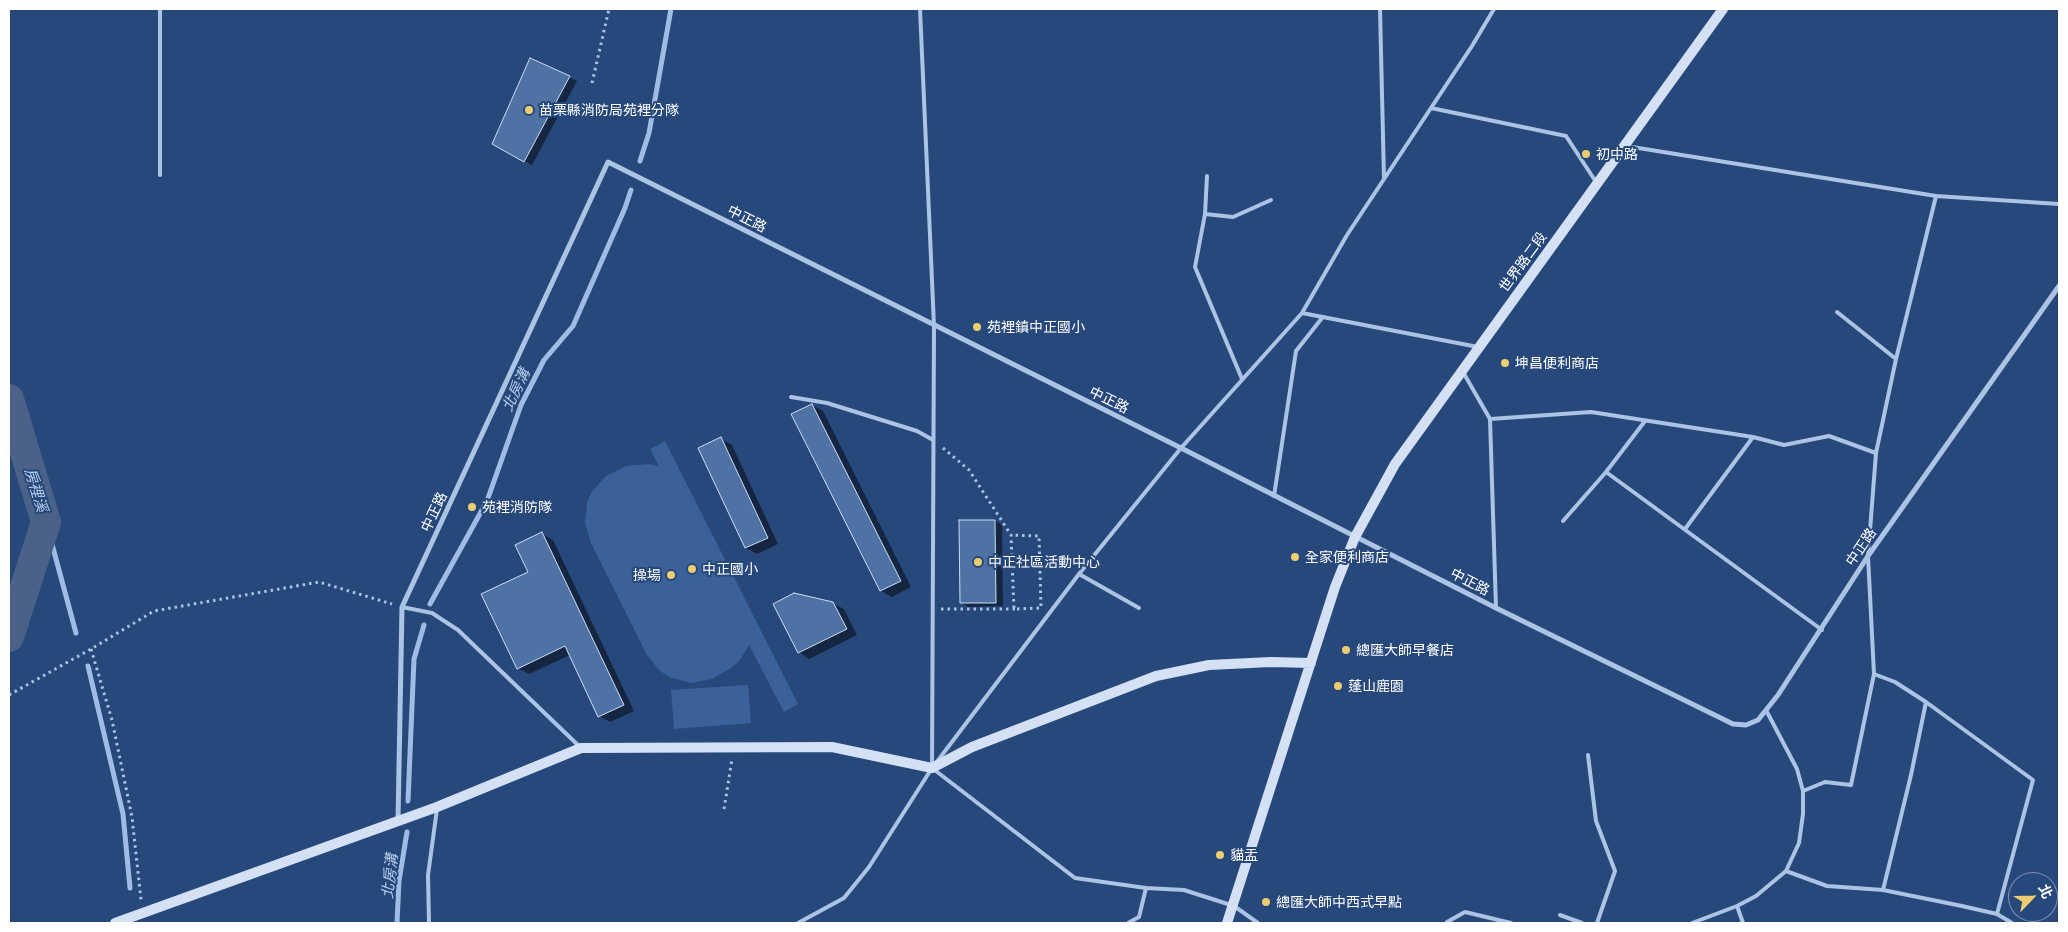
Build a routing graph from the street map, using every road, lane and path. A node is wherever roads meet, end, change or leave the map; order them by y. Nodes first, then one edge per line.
1 (160, 9) edge
2 (609, 9) edge
3 (920, 9) edge
4 (1380, 9) edge
5 (1494, 9) edge
6 (1723, 9) edge
7 (592, 83) dead end
8 (1431, 108) junction
9 (1624, 146) junction
10 (160, 175) dead end
11 (1207, 176) dead end
12 (1384, 179) junction
13 (1597, 183) junction
14 (1936, 196) junction
15 (1271, 200) dead end
16 (2059, 204) edge
17 (1205, 214) junction
18 (2059, 286) edge
19 (1837, 312) dead end
20 (1302, 313) junction
21 (1322, 318) junction
22 (934, 326) junction
23 (1478, 347) junction
24 (1896, 359) junction
25 (1462, 370) junction
26 (1242, 379) junction
27 (791, 396) dead end
28 (1490, 419) junction
29 (1645, 421) junction
30 (1753, 437) junction
31 (933, 440) junction
32 (1181, 448) junction
33 (1876, 453) junction
34 (1606, 472) junction
35 (1274, 496) junction
36 (1563, 521) dead end
37 (1685, 529) junction
38 (1011, 536) junction
39 (1355, 537) junction
40 (1868, 556) junction
41 (1079, 574) junction
42 (402, 607) junction
43 (1040, 608) junction
44 (1053, 608) junction
45 (1139, 608) dead end
46 (1496, 608) junction
47 (933, 609) junction
48 (1014, 609) junction
49 (1822, 630) junction
50 (91, 649) junction
51 (1311, 662) junction
52 (1874, 674) junction
53 (9, 694) edge
54 (1926, 702) junction
55 (1766, 710) junction
56 (734, 746) junction
57 (581, 748) junction
58 (1588, 755) dead end
59 (932, 768) junction
60 (1804, 791) junction
61 (437, 807) junction
62 (724, 809) dead end
63 (398, 820) junction
64 (1786, 871) junction
65 (1146, 888) junction
66 (1883, 890) junction
67 (1234, 906) junction
68 (1737, 906) junction
69 (143, 913) junction
70 (1997, 914) junction
71 (1560, 915) dead end
72 (806, 921) edge
73 (1447, 922) dead end
74 (115, 923) edge
75 (429, 923) edge
76 (798, 923) edge
77 (1128, 923) edge
78 (1227, 923) edge
79 (1258, 923) edge
80 (1511, 923) edge
81 (1582, 923) edge
82 (1597, 923) edge
83 (1692, 923) edge
84 (1743, 923) edge
85 (2012, 923) edge

1 - 10 lane
2 - 7 path
3 - 22 lane
4 - 12 lane
5 - 8 lane
6 - 9 street, 世界路二段
8 - 12 lane
8 - 13 lane
9 - 13 street, 世界路二段
9 - 14 lane
11 - 17 lane
12 - 20 lane
13 - 23 street, 世界路二段
14 - 16 lane
14 - 24 lane
15 - 17 lane
17 - 26 lane
18 - 40 street, 中正路
19 - 24 lane
20 - 21 lane
20 - 26 lane
21 - 23 lane
21 - 35 lane
22 - 31 lane
22 - 32 street, 中正路
22 - 42 street, 中正路
23 - 25 street, 世界路二段
24 - 33 lane
25 - 28 lane
25 - 39 street, 世界路二段
26 - 32 lane
27 - 31 lane
28 - 29 lane
28 - 46 lane
29 - 30 lane
29 - 34 lane
30 - 33 lane
30 - 37 lane
31 - 38 path
31 - 47 lane
32 - 35 street, 中正路
32 - 41 lane
33 - 40 lane
34 - 36 lane
34 - 37 lane
35 - 39 street, 中正路
37 - 49 lane
38 - 43 path
38 - 48 path
39 - 46 street, 中正路
39 - 51 street, 世界路二段
40 - 49 street, 中正路
40 - 52 lane
41 - 44 lane
41 - 45 lane
42 - 50 path
42 - 57 lane
42 - 63 street, 中正路
43 - 44 path
43 - 48 path
44 - 59 lane
46 - 55 street, 中正路
47 - 48 path
47 - 59 lane
49 - 55 street, 中正路
50 - 53 path
50 - 69 path
51 - 59 street
51 - 67 street, 世界路二段
52 - 54 lane
52 - 60 lane
54 - 66 lane
54 - 70 lane
55 - 60 lane
56 - 57 street
56 - 59 street
56 - 62 path
57 - 61 street
58 - 82 lane
59 - 65 lane
59 - 72 lane
60 - 64 lane
61 - 63 street
61 - 75 lane
63 - 69 street
64 - 66 lane
64 - 68 lane
65 - 67 lane
65 - 77 lane
66 - 70 lane
67 - 78 street, 世界路二段
67 - 79 lane
68 - 83 lane
68 - 84 lane
69 - 74 street
70 - 85 lane
71 - 81 lane
72 - 76 lane
73 - 80 lane

